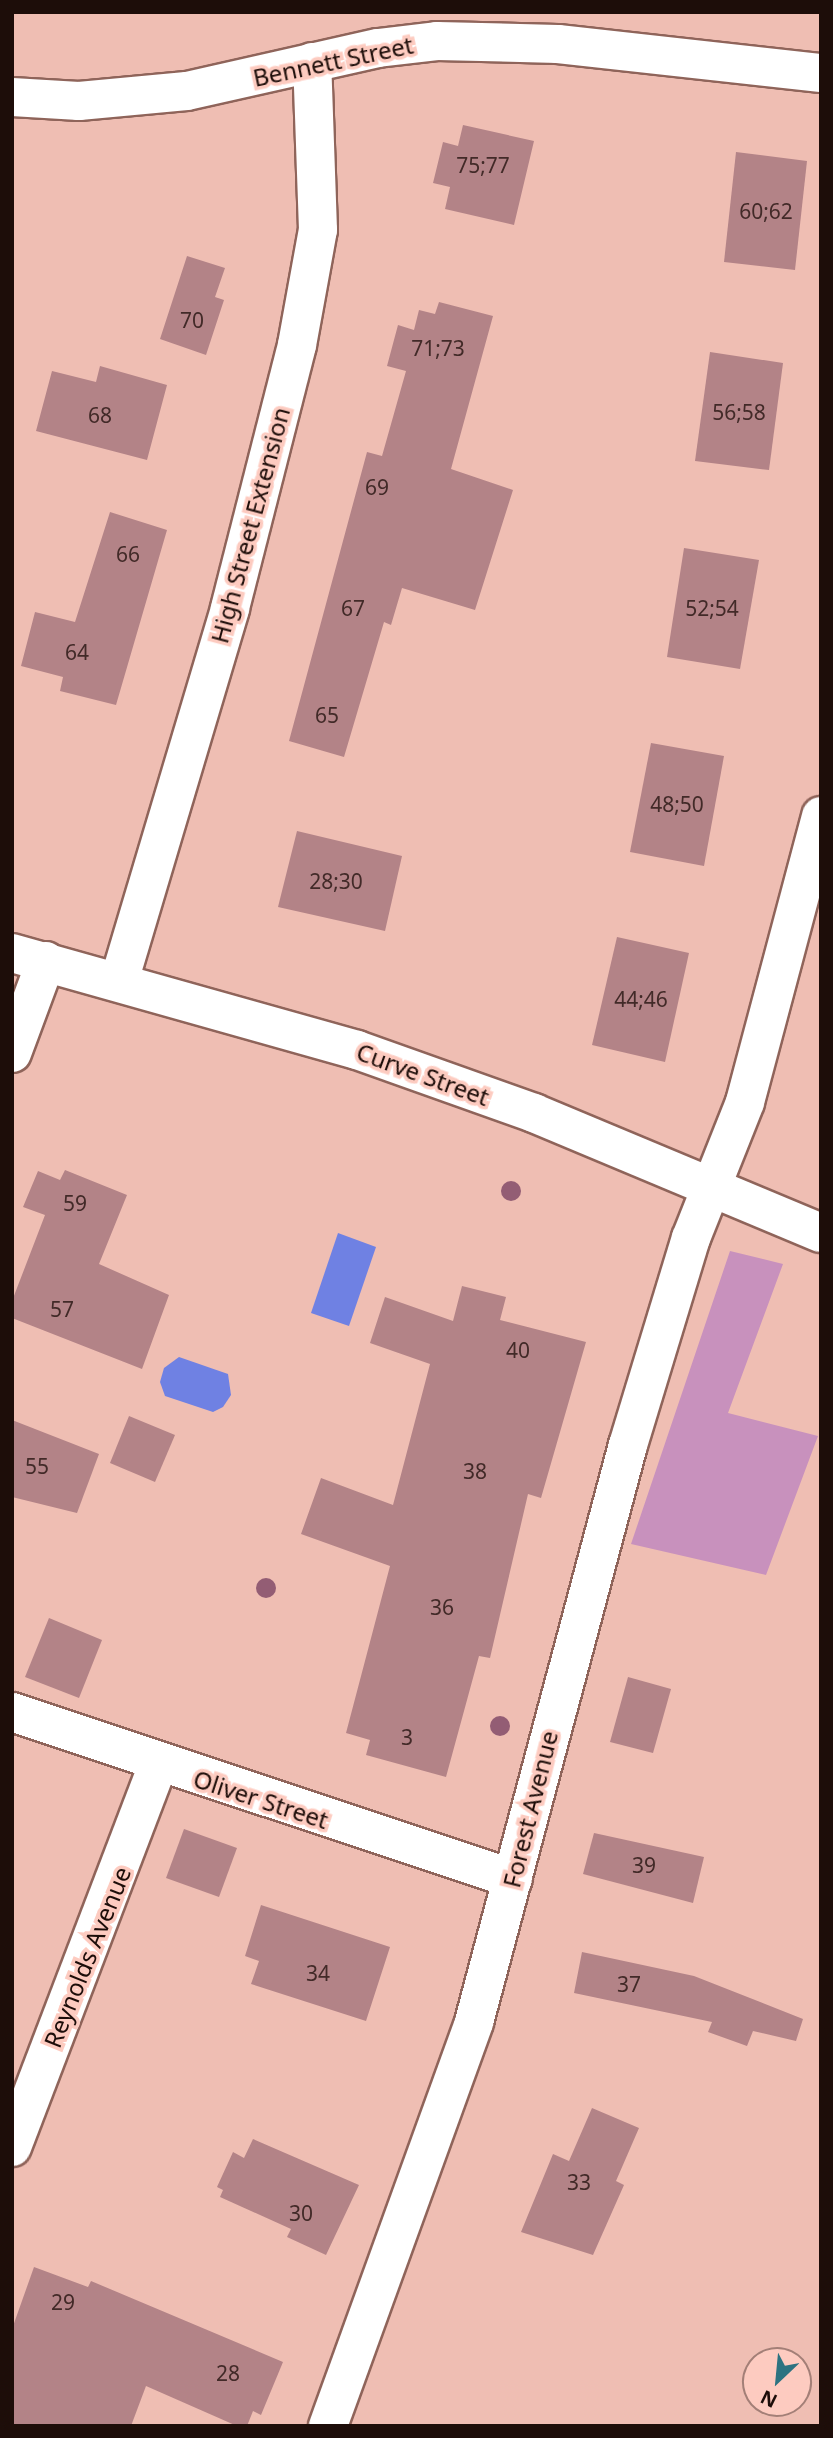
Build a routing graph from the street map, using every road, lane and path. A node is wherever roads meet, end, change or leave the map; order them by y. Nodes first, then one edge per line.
1 (312, 62) junction
2 (821, 73) edge
3 (12, 97) edge
4 (821, 816) edge
5 (29, 957) edge
6 (120, 978) junction
7 (12, 1053) edge
8 (714, 1187) junction
9 (821, 1233) edge
10 (12, 1712) edge
11 (158, 1765) junction
12 (513, 1879) junction
13 (12, 2147) edge
14 (328, 2426) edge

1 - 2 street, Bennett Street
1 - 3 street, Bennett Street
1 - 6 street, High Street Extension
4 - 8 street, Forest Avenue
5 - 6 street, Curve Street
5 - 7 street
6 - 8 street, Curve Street
8 - 9 street, Curve Street
8 - 12 street, Forest Avenue
10 - 11 street, Oliver Street
11 - 12 street, Oliver Street
11 - 13 street, Reynolds Avenue
12 - 14 street, Forest Avenue

